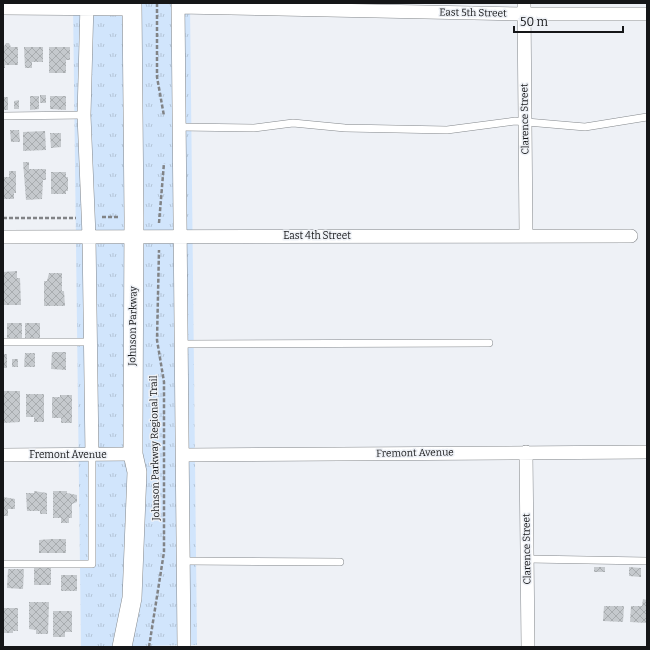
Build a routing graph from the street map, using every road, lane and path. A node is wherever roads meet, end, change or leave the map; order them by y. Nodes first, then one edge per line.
1 (157, 3) edge
2 (86, 5) edge
3 (179, 5) edge
4 (132, 6) edge
5 (3, 8) edge
6 (524, 9) edge
7 (647, 14) edge
8 (84, 115) junction
9 (3, 116) edge
10 (647, 117) edge
11 (165, 120) dead end
12 (524, 123) junction
13 (180, 127) junction
14 (165, 158) dead end
15 (99, 217) dead end
16 (118, 217) dead end
17 (3, 218) edge
18 (81, 218) dead end
19 (159, 223) dead end
20 (89, 236) junction
21 (134, 236) junction
22 (181, 236) junction
23 (526, 236) junction
24 (631, 236) dead end
25 (3, 237) edge
26 (159, 248) dead end
27 (3, 342) edge
28 (91, 342) junction
29 (489, 342) dead end
30 (181, 344) junction
31 (526, 452) junction
32 (647, 452) edge
33 (133, 454) junction
34 (3, 455) edge
35 (92, 455) junction
36 (183, 455) junction
37 (528, 559) junction
38 (184, 561) junction
39 (647, 561) edge
40 (340, 562) dead end
41 (3, 564) edge
42 (122, 647) edge
43 (148, 647) edge
44 (184, 647) edge
45 (528, 647) edge

1 - 11 path
2 - 4 street
2 - 5 street
2 - 8 street
3 - 6 street, East 5th Street
3 - 13 street
4 - 21 street, Johnson Parkway
6 - 7 street, East 5th Street
6 - 12 street, Clarence Street
8 - 9 lane
8 - 20 street
10 - 12 lane
12 - 13 lane
12 - 23 street, Clarence Street
13 - 22 street
14 - 19 path
15 - 16 path
17 - 18 path
20 - 21 street, East 4th Street
20 - 25 street, East 4th Street
20 - 28 street
21 - 22 street, East 4th Street
21 - 33 street, Johnson Parkway
22 - 23 street, East 4th Street
22 - 30 street
23 - 24 street, East 4th Street
26 - 43 path, Johnson Parkway Regional Trail
27 - 28 lane
28 - 35 street
29 - 30 lane
30 - 36 street
31 - 32 street, Fremont Avenue
31 - 36 street, Fremont Avenue
31 - 37 street, Clarence Street
33 - 35 street, Fremont Avenue
33 - 42 street, Johnson Parkway
34 - 35 street, Fremont Avenue
35 - 41 lane
36 - 38 street
37 - 39 lane
37 - 45 street, Clarence Street
38 - 40 lane
38 - 44 street

